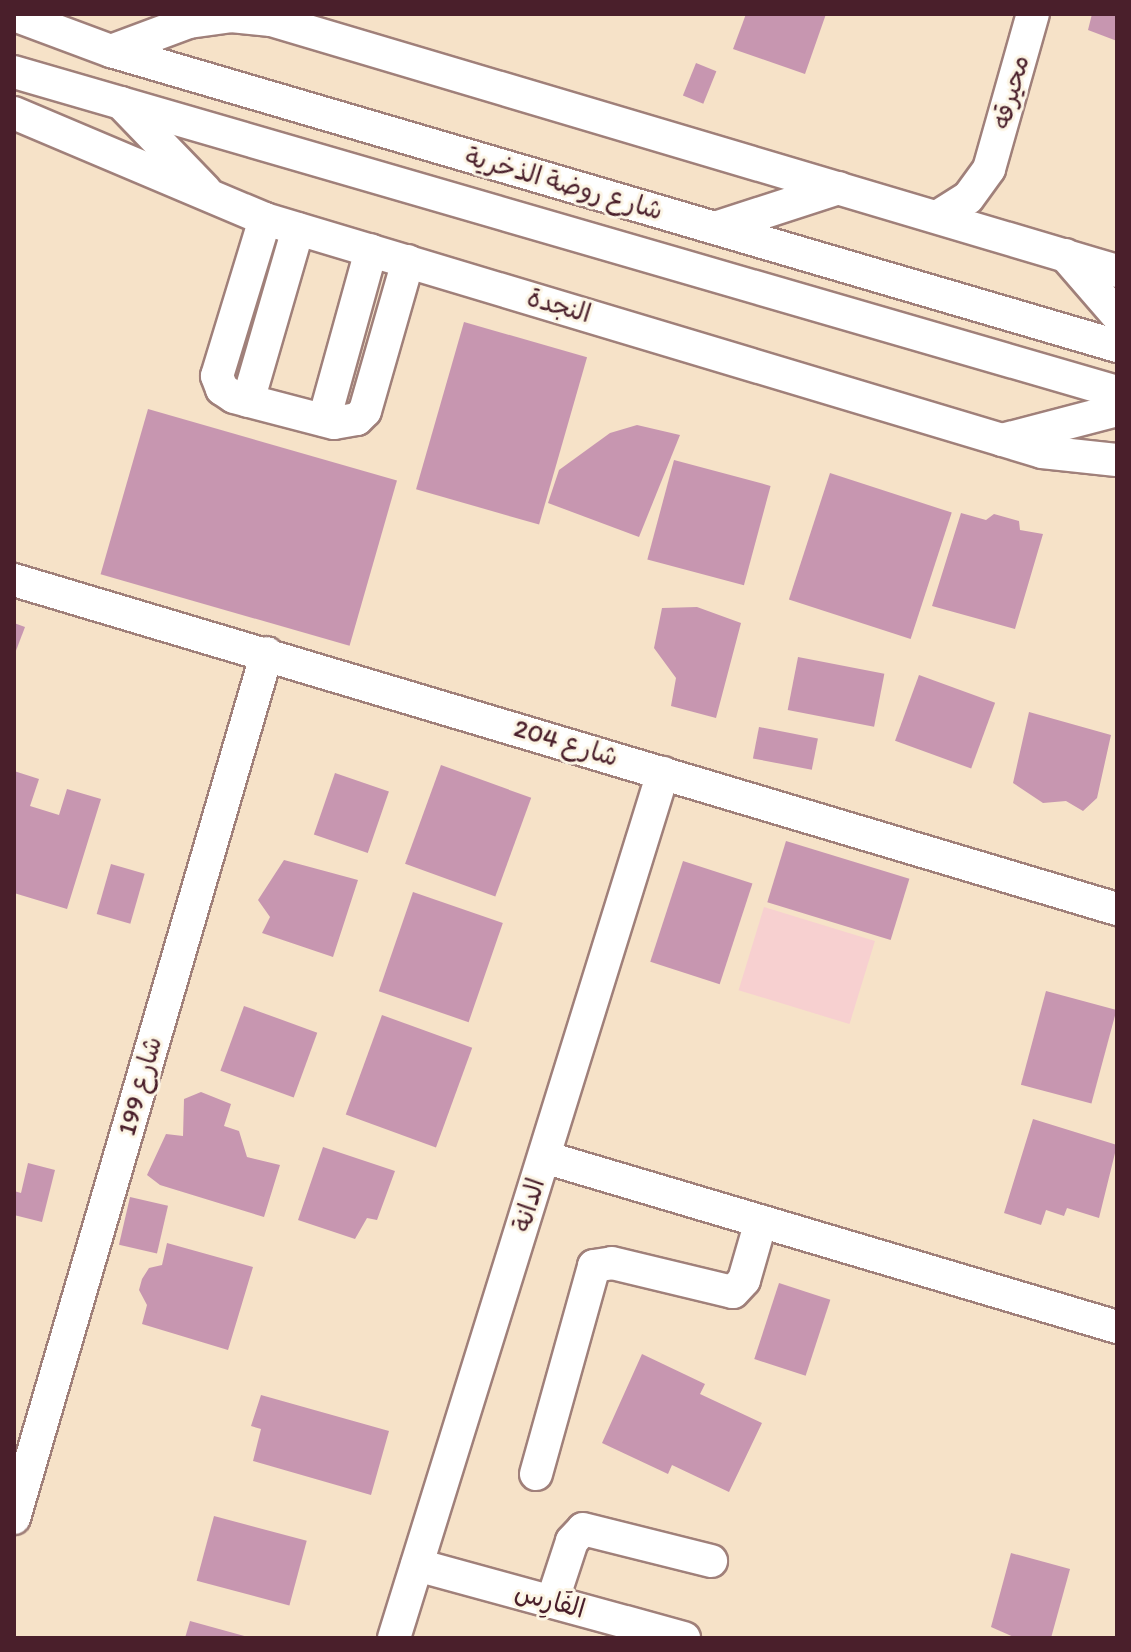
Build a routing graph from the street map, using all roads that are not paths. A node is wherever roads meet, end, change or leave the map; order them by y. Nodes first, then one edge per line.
1 (1033, 14) edge
2 (14, 15) edge
3 (111, 51) junction
4 (14, 72) edge
5 (119, 100) junction
6 (14, 113) edge
7 (989, 169) junction
8 (839, 188) junction
9 (215, 201) junction
10 (937, 217) junction
11 (265, 219) junction
12 (715, 228) junction
13 (298, 229) junction
14 (1008, 238) junction
15 (371, 250) junction
16 (1065, 255) junction
17 (408, 261) junction
18 (1117, 271) edge
19 (1117, 315) edge
20 (1117, 346) edge
21 (1117, 392) edge
22 (248, 401) junction
23 (1117, 410) edge
24 (324, 420) junction
25 (1002, 440) junction
26 (1117, 460) edge
27 (14, 580) edge
28 (267, 653) junction
29 (663, 773) junction
30 (1117, 909) edge
31 (544, 1157) junction
32 (761, 1221) junction
33 (1117, 1327) edge
34 (536, 1474) dead end
35 (14, 1518) edge
36 (711, 1561) dead end
37 (417, 1565) junction
38 (552, 1602) junction
39 (394, 1638) edge
40 (684, 1638) edge

1 - 7 street, محيرقه
2 - 3 street, شارع روضة الذخرية
3 - 8 street
3 - 12 street, شارع روضة الذخرية
4 - 5 street, شارع روضة الذخرية
5 - 9 street
5 - 21 street, شارع روضة الذخرية
6 - 9 street, النجدة
7 - 10 street, محيرقه
7 - 14 street, محيرقه
8 - 10 street
8 - 12 street
9 - 11 street, النجدة
10 - 14 street
11 - 13 street, النجدة
11 - 22 street
12 - 20 street, شارع روضة الذخرية
13 - 15 street, النجدة
13 - 22 street
14 - 16 street
15 - 17 street, النجدة
15 - 24 street
16 - 18 street
16 - 19 street
17 - 24 street
17 - 25 street, النجدة
22 - 24 street
23 - 25 street
25 - 26 street, النجدة
27 - 28 street, شارع 204
28 - 29 street, شارع 204
28 - 35 street, شارع 199
29 - 30 street, شارع 204
29 - 31 street, الدانة
31 - 32 street
31 - 37 street, الدانة
32 - 33 street
32 - 34 street
36 - 38 street
37 - 38 street, الفَارِس
37 - 39 street, الدانة
38 - 40 street, الفَارِس

